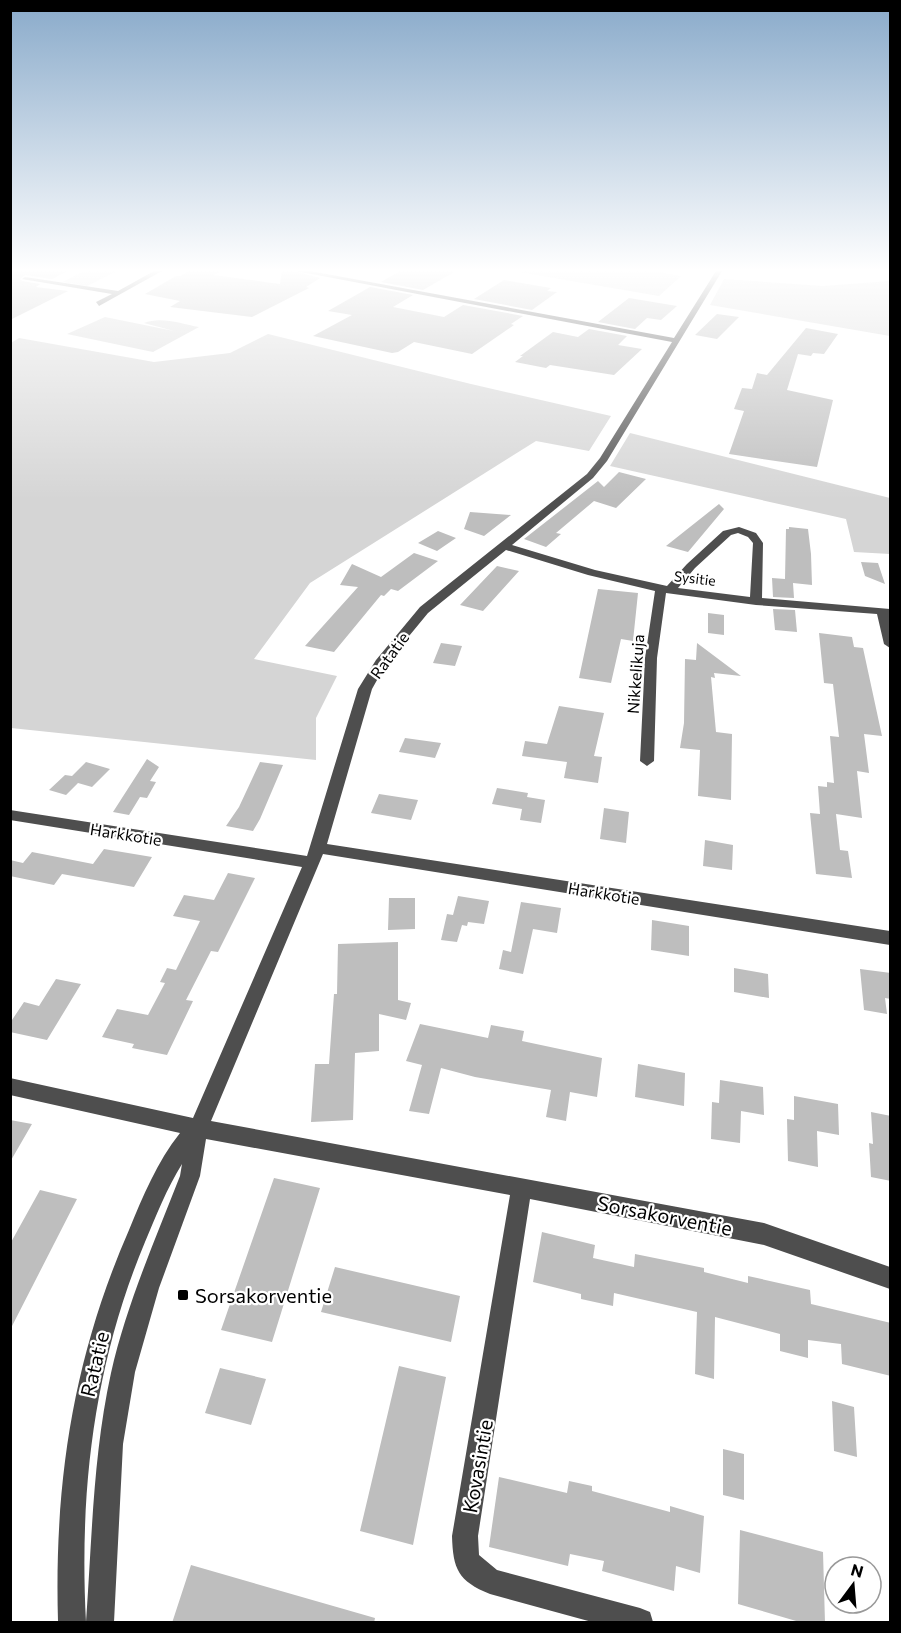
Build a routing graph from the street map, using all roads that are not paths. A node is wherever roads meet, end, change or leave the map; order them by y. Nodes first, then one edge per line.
1 (670, 347) edge
2 (502, 545) junction
3 (665, 590) junction
4 (756, 601) junction
5 (886, 612) edge
6 (891, 644) edge
7 (647, 761) dead end
8 (10, 815) edge
9 (315, 856) junction
10 (891, 938) edge
11 (10, 1086) edge
12 (198, 1128) junction
13 (522, 1187) junction
14 (891, 1278) edge
15 (72, 1623) edge
16 (100, 1623) edge
17 (640, 1623) edge

1 - 2 street, Ratatie
2 - 3 street, Sysitie
2 - 9 street, Ratatie
3 - 4 street, Sysitie
3 - 4 street
3 - 7 street, Nikkelikuja
4 - 5 street, Sysitie
5 - 6 street
8 - 9 street, Harkkotie
9 - 10 street, Harkkotie
9 - 12 street, Ratatie
11 - 12 street, Sorsakorventie
12 - 13 street, Sorsakorventie
12 - 15 street, Ratatie
12 - 16 street, Ratatie
13 - 14 street, Sorsakorventie
13 - 17 street, Kovasintie

